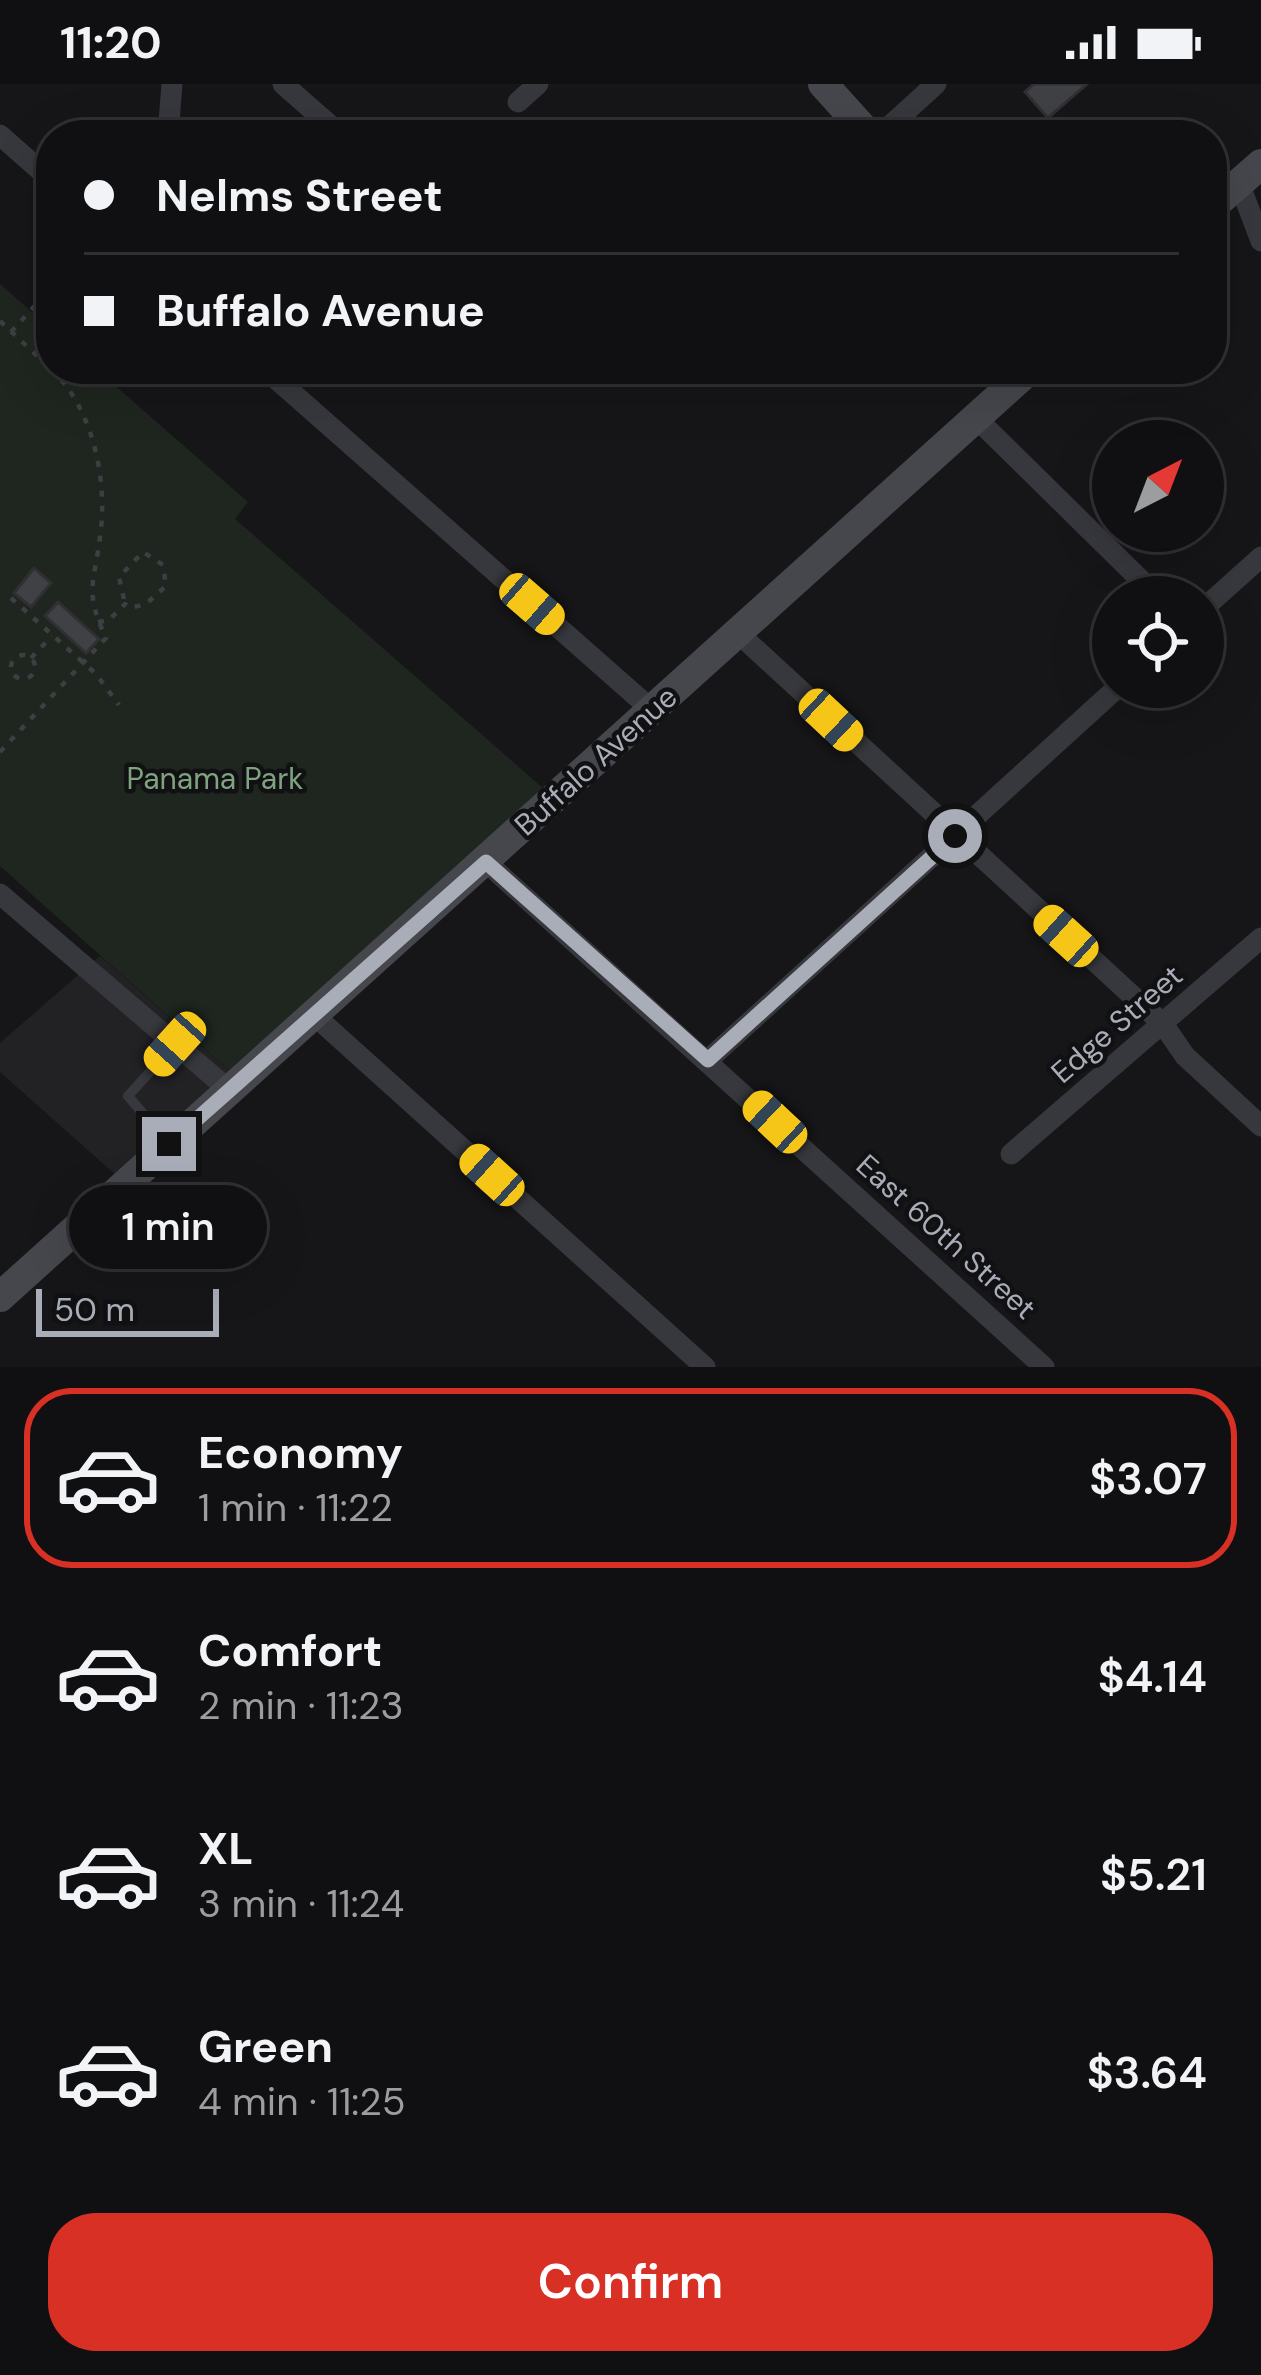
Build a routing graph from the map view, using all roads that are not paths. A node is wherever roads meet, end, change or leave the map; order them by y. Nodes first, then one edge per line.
1 (172, 84) edge
2 (283, 84) edge
3 (538, 84) edge
4 (823, 84) edge
5 (936, 84) edge
6 (518, 102) dead end
7 (170, 120) edge
8 (324, 120) edge
9 (855, 120) edge
10 (896, 120) edge
11 (0, 135) edge
12 (36, 167) edge
13 (1250, 174) edge
14 (1227, 194) edge
15 (1261, 241) edge
16 (282, 384) edge
17 (1013, 384) edge
18 (976, 418) junction
19 (1261, 557) edge
20 (1137, 576) edge
21 (1224, 590) edge
22 (738, 633) junction
23 (1095, 708) edge
24 (652, 710) junction
25 (955, 836) junction
26 (486, 862) junction
27 (0, 894) edge
28 (1261, 938) edge
29 (315, 1016) junction
30 (1163, 1024) junction
31 (175, 1044) junction
32 (708, 1060) junction
33 (229, 1090) junction
34 (1261, 1126) edge
35 (169, 1144) junction
36 (1011, 1154) dead end
37 (2, 1292) edge
38 (705, 1367) edge
39 (1044, 1367) edge

1 - 7 street
2 - 8 street
3 - 6 street
4 - 9 street
5 - 10 street
11 - 12 street
13 - 14 street
13 - 15 street
16 - 24 street
17 - 18 street, Buffalo Avenue
18 - 20 street
18 - 22 street, Buffalo Avenue
19 - 21 street
22 - 24 street, Buffalo Avenue
22 - 25 street
23 - 25 street
24 - 26 street, Buffalo Avenue
25 - 30 street
25 - 32 street
26 - 29 street, Buffalo Avenue
26 - 32 street, East 60th Street
27 - 31 street
28 - 30 street, Edge Street
29 - 33 street, Buffalo Avenue
29 - 38 street
30 - 34 street
30 - 36 street, Edge Street
31 - 33 street
31 - 35 lane
32 - 39 street, East 60th Street
33 - 35 street, Buffalo Avenue
35 - 37 street, Buffalo Avenue

